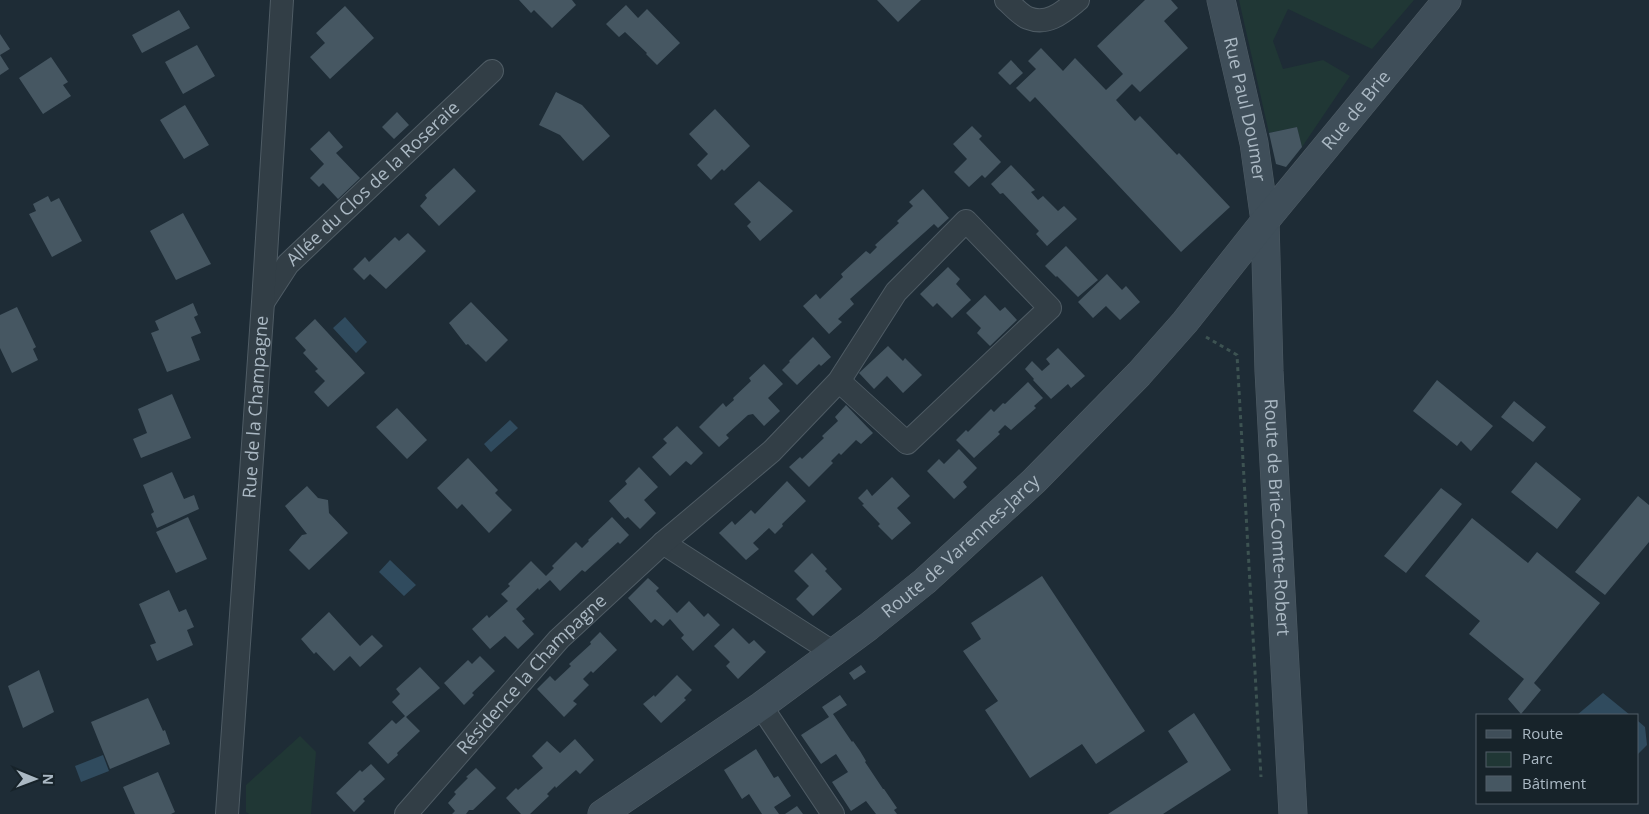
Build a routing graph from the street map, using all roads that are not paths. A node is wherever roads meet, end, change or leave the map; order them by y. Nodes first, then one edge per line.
1 (282, 0) edge
2 (1006, 0) edge
3 (1078, 0) edge
4 (1221, 0) edge
5 (1447, 0) edge
6 (492, 71) dead end
7 (1265, 221) junction
8 (263, 302) junction
9 (839, 380) junction
10 (663, 543) junction
11 (834, 653) junction
12 (761, 706) junction
13 (227, 814) edge
14 (406, 814) edge
15 (602, 814) edge
16 (833, 814) edge
17 (1293, 814) edge

1 - 8 street, Rue de la Champagne
2 - 3 street
4 - 7 street, Rue Paul Doumer
5 - 7 street, Rue de Brie
6 - 8 street, Allée du Clos de la Roseraie
7 - 11 street, Route de Varennes-Jarcy
7 - 17 street, Route de Brie-Comte-Robert
8 - 13 street, Rue de la Champagne
9 - 9 street, Résidence la Champagne
9 - 10 street, Résidence la Champagne
10 - 11 street
10 - 14 street, Résidence la Champagne
11 - 12 street, Route de Varennes-Jarcy
12 - 15 street, Route de Varennes-Jarcy
12 - 16 street

